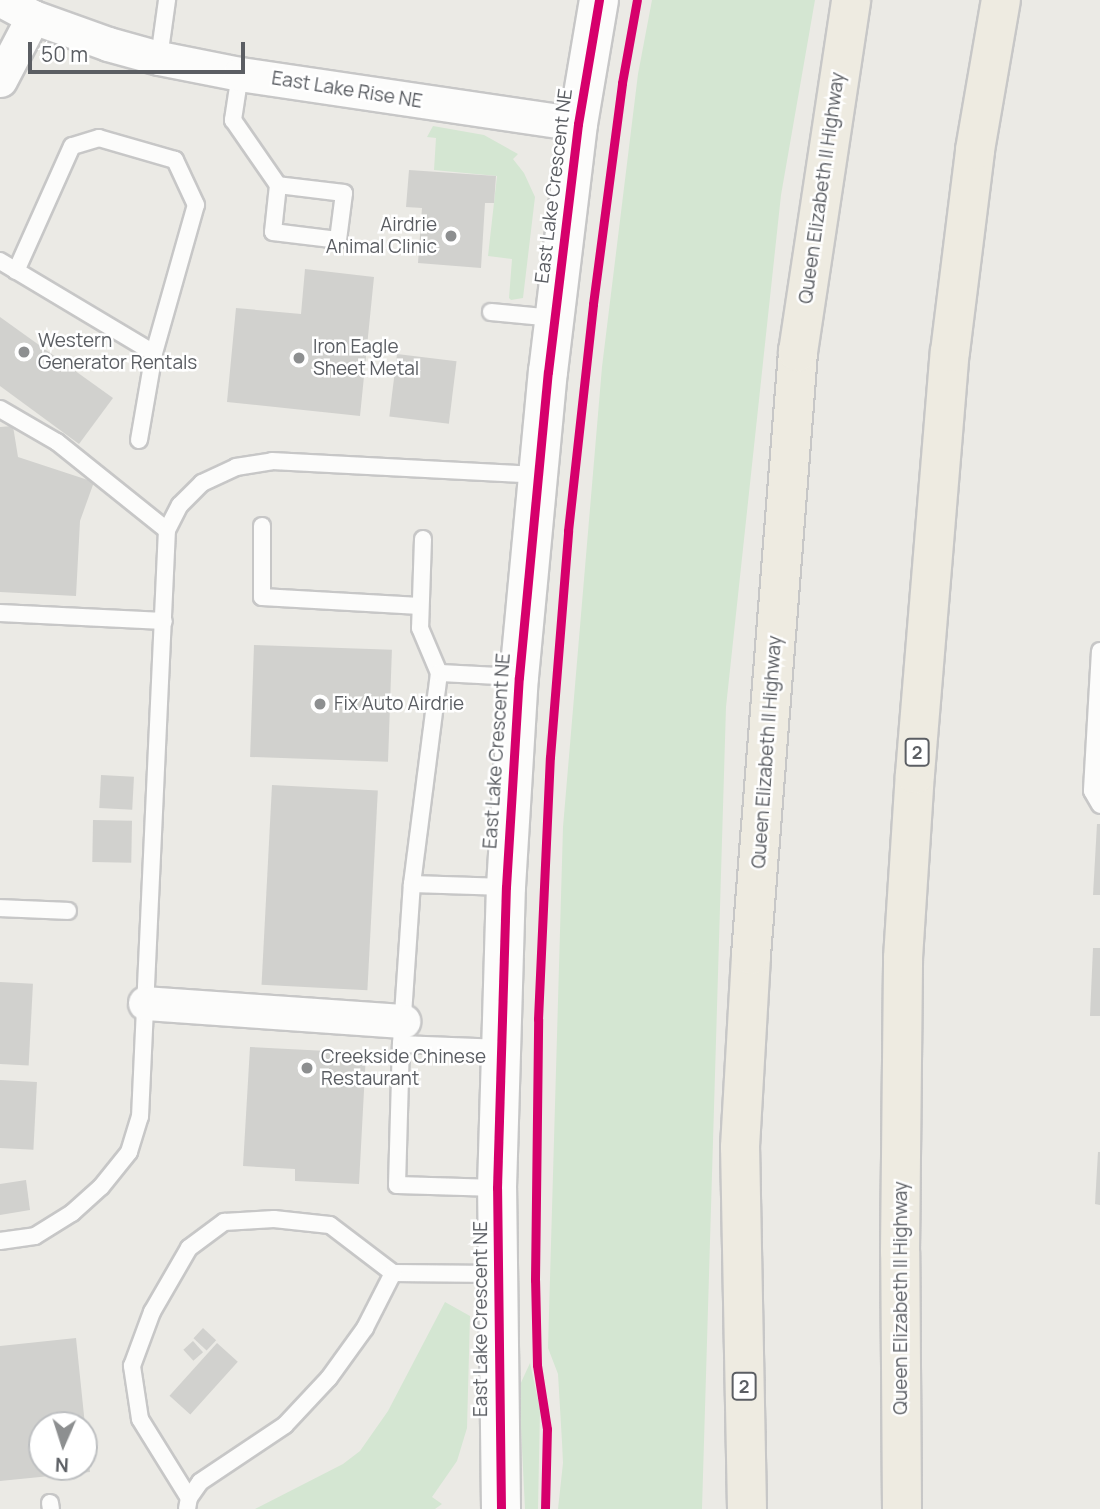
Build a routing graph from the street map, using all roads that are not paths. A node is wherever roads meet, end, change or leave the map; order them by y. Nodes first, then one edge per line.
1 (1, 0) edge
2 (167, 0) edge
3 (599, 0) edge
4 (851, 0) edge
5 (1001, 0) edge
6 (33, 17) junction
7 (159, 58) junction
8 (240, 74) junction
9 (0, 80) edge
10 (578, 124) junction
11 (278, 185) junction
12 (0, 261) edge
13 (16, 271) junction
14 (491, 312) dead end
15 (554, 318) junction
16 (154, 353) junction
17 (0, 409) edge
18 (139, 440) dead end
19 (537, 475) junction
20 (262, 526) dead end
21 (167, 530) junction
22 (423, 539) dead end
23 (420, 606) junction
24 (0, 613) edge
25 (164, 621) junction
26 (1100, 651) edge
27 (439, 673) junction
28 (519, 677) junction
29 (1100, 804) edge
30 (412, 884) junction
31 (506, 887) junction
32 (0, 908) edge
33 (68, 911) dead end
34 (145, 1003) junction
35 (402, 1033) junction
36 (501, 1048) junction
37 (497, 1188) junction
38 (0, 1241) edge
39 (742, 1263) junction
40 (393, 1273) junction
41 (498, 1274) junction
42 (188, 1503) edge
43 (501, 1509) edge
44 (725, 1509) edge
45 (747, 1509) edge
46 (902, 1509) edge

1 - 6 street, East Lake Rise NE
2 - 7 lane
3 - 10 street, East Lake Crescent NE
4 - 39 highway, Queen Elizabeth II Highway / 2
5 - 46 highway, Queen Elizabeth II Highway / 2
6 - 7 street, East Lake Rise NE
6 - 9 street
7 - 8 street, East Lake Rise NE
8 - 10 street, East Lake Rise NE
8 - 11 lane
10 - 15 street, East Lake Crescent NE
11 - 11 lane
12 - 13 lane
13 - 16 lane
13 - 16 lane
14 - 15 lane
15 - 19 street, East Lake Crescent NE
16 - 18 lane
17 - 21 lane
19 - 21 lane
19 - 28 street, East Lake Crescent NE
20 - 23 lane
21 - 25 lane
22 - 23 lane
23 - 27 lane
24 - 25 lane
25 - 34 lane
26 - 29 lane
27 - 28 lane
27 - 30 lane
28 - 31 street, East Lake Crescent NE
30 - 31 lane
30 - 35 lane
31 - 36 street, East Lake Crescent NE
32 - 33 lane
34 - 35 street
34 - 38 lane
35 - 36 lane
35 - 37 lane
36 - 37 street, East Lake Crescent NE
37 - 41 street, East Lake Crescent NE
39 - 44 highway
39 - 45 highway, Queen Elizabeth II Highway / 2
40 - 41 lane
40 - 42 lane
40 - 42 lane
41 - 43 street, East Lake Crescent NE

